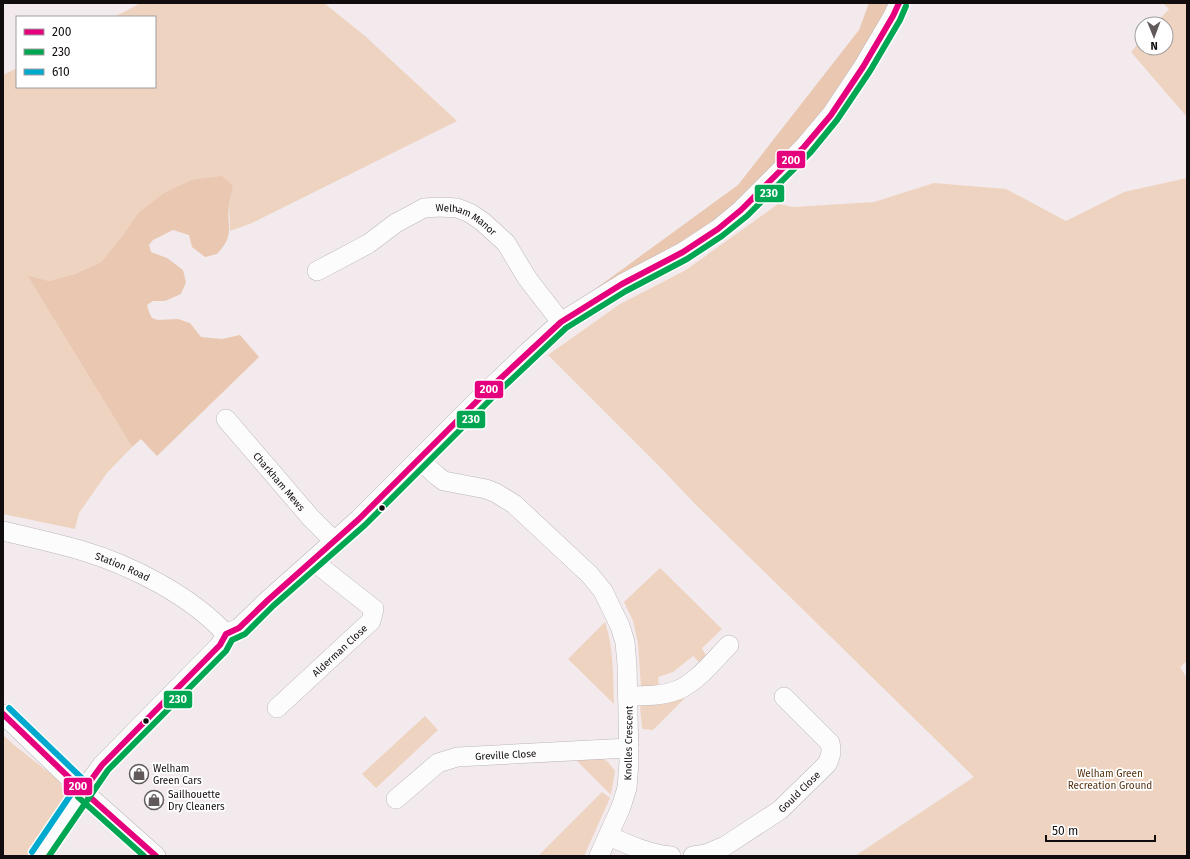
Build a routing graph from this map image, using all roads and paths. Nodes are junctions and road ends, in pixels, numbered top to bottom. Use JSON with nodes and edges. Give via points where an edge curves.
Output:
{"nodes":[{"id":1,"x":899,"y":3,"type":"edge"},
{"id":2,"x":317,"y":271,"type":"dead end"},
{"id":3,"x":561,"y":322,"type":"junction"},
{"id":4,"x":226,"y":420,"type":"dead end"},
{"id":5,"x":419,"y":459,"type":"junction"},
{"id":6,"x":3,"y":531,"type":"edge"},
{"id":7,"x":334,"y":541,"type":"junction"},
{"id":8,"x":313,"y":561,"type":"junction"},
{"id":9,"x":226,"y":634,"type":"junction"},
{"id":10,"x":729,"y":645,"type":"dead end"},
{"id":11,"x":628,"y":696,"type":"junction"},
{"id":12,"x":784,"y":697,"type":"dead end"},
{"id":13,"x":277,"y":708,"type":"dead end"},
{"id":14,"x":3,"y":714,"type":"edge"},
{"id":15,"x":629,"y":748,"type":"junction"},
{"id":16,"x":83,"y":791,"type":"junction"},
{"id":17,"x":396,"y":799,"type":"dead end"},
{"id":18,"x":609,"y":836,"type":"junction"},
{"id":19,"x":40,"y":856,"type":"edge"},
{"id":20,"x":156,"y":856,"type":"edge"},
{"id":21,"x":599,"y":856,"type":"edge"},
{"id":22,"x":671,"y":856,"type":"edge"},
{"id":23,"x":693,"y":856,"type":"edge"}],
"edges":[{"from":1,"to":3,"type":"street","via":[[863,67],[831,115],[799,152],[741,210],[683,252],[622,284]]},
{"from":2,"to":3,"type":"street","name":"Welham Manor","via":[[368,244],[396,223],[424,208],[457,208],[483,222],[506,243],[527,278]]},
{"from":3,"to":5,"type":"street"},
{"from":4,"to":7,"type":"street","name":"Charkham Mews"},
{"from":5,"to":7,"type":"street"},
{"from":5,"to":11,"type":"street","name":"Knolles Crescent","via":[[444,481],[486,489],[514,504],[590,575],[603,591],[620,626],[625,642]]},
{"from":6,"to":9,"type":"street","name":"Station Road","via":[[81,550],[119,564],[154,581],[193,605]]},
{"from":7,"to":8,"type":"street"},
{"from":8,"to":9,"type":"street","via":[[239,628]]},
{"from":8,"to":13,"type":"street","name":"Alderman Close","via":[[374,609],[371,622]]},
{"from":9,"to":16,"type":"street","via":[[220,645],[102,765]]},
{"from":10,"to":11,"type":"street","name":"Knolles Crescent","via":[[692,682],[677,690],[657,695]]},
{"from":11,"to":15,"type":"street","name":"Knolles Crescent"},
{"from":12,"to":23,"type":"street","name":"Gould Close","via":[[830,743],[832,750],[827,764],[780,810],[725,846]]},
{"from":14,"to":16,"type":"street"},
{"from":15,"to":17,"type":"street","name":"Greville Close","via":[[457,756],[438,763]]},
{"from":15,"to":18,"type":"street","name":"Knolles Crescent","via":[[627,788]]},
{"from":16,"to":19,"type":"street"},
{"from":16,"to":20,"type":"street"},
{"from":18,"to":21,"type":"street","name":"Knolles Crescent"},
{"from":18,"to":22,"type":"street","via":[[660,855]]}]}
